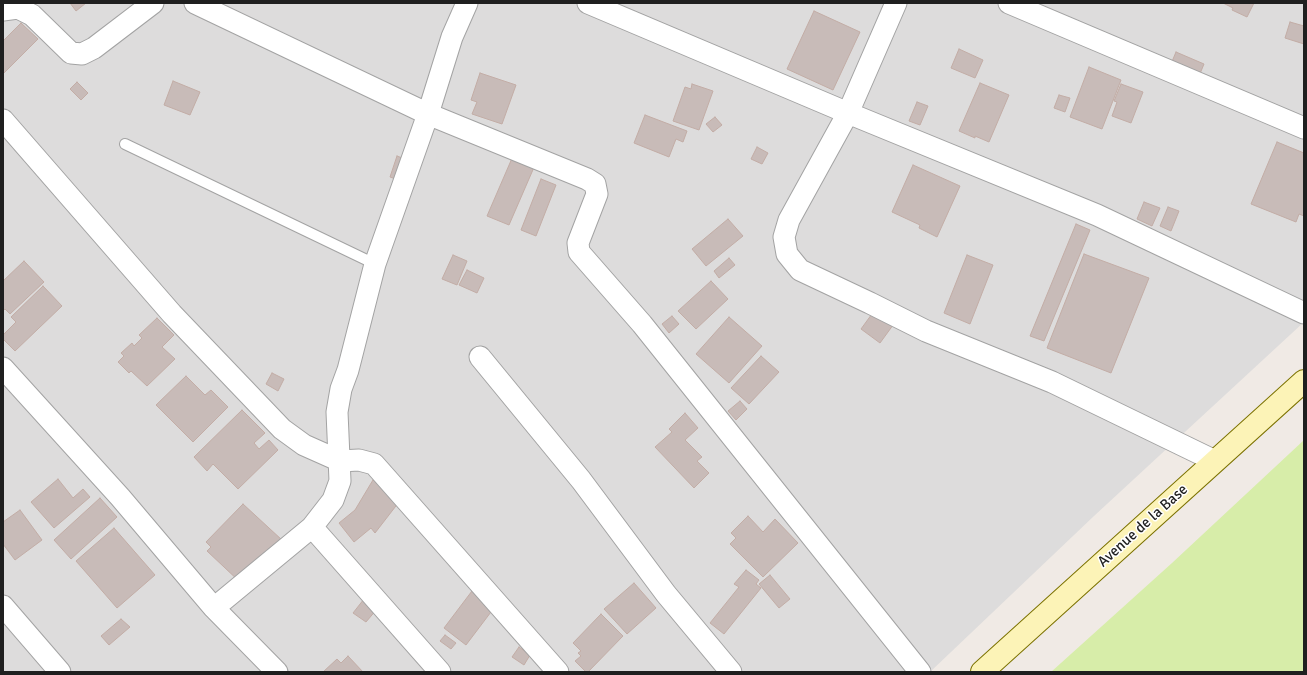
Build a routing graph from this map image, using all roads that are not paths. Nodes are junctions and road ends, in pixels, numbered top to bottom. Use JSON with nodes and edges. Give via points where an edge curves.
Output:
{"nodes":[{"id":1,"x":153,"y":3,"type":"edge"},
{"id":2,"x":195,"y":3,"type":"edge"},
{"id":3,"x":468,"y":3,"type":"edge"},
{"id":4,"x":588,"y":3,"type":"edge"},
{"id":5,"x":896,"y":3,"type":"edge"},
{"id":6,"x":1009,"y":3,"type":"edge"},
{"id":7,"x":3,"y":10,"type":"edge"},
{"id":8,"x":848,"y":113,"type":"junction"},
{"id":9,"x":428,"y":114,"type":"junction"},
{"id":10,"x":3,"y":120,"type":"edge"},
{"id":11,"x":1304,"y":128,"type":"edge"},
{"id":12,"x":125,"y":144,"type":"dead end"},
{"id":13,"x":375,"y":264,"type":"junction"},
{"id":14,"x":1304,"y":314,"type":"edge"},
{"id":15,"x":480,"y":357,"type":"dead end"},
{"id":16,"x":3,"y":368,"type":"edge"},
{"id":17,"x":1304,"y":381,"type":"edge"},
{"id":18,"x":340,"y":461,"type":"junction"},
{"id":19,"x":1215,"y":461,"type":"junction"},
{"id":20,"x":312,"y":526,"type":"junction"},
{"id":21,"x":3,"y":606,"type":"edge"},
{"id":22,"x":214,"y":608,"type":"junction"},
{"id":23,"x":60,"y":672,"type":"edge"},
{"id":24,"x":277,"y":672,"type":"edge"},
{"id":25,"x":440,"y":672,"type":"edge"},
{"id":26,"x":558,"y":672,"type":"edge"},
{"id":27,"x":732,"y":672,"type":"edge"},
{"id":28,"x":920,"y":672,"type":"edge"},
{"id":29,"x":982,"y":672,"type":"edge"}],
"edges":[{"from":1,"to":7,"type":"street","via":[[94,48],[82,54],[71,53],[32,15],[18,8]]},
{"from":2,"to":9,"type":"street"},
{"from":3,"to":9,"type":"street","via":[[452,37]]},
{"from":4,"to":8,"type":"street"},
{"from":5,"to":8,"type":"street"},
{"from":6,"to":11,"type":"street"},
{"from":8,"to":14,"type":"street","via":[[1097,215]]},
{"from":8,"to":19,"type":"street","via":[[789,220],[784,238],[787,254],[800,270],[926,331],[1052,382]]},
{"from":9,"to":13,"type":"street"},
{"from":9,"to":28,"type":"street","via":[[595,184],[597,194],[578,243],[579,252],[642,324]]},
{"from":10,"to":18,"type":"street","via":[[172,314],[282,430],[304,445]]},
{"from":12,"to":13,"type":"lane"},
{"from":13,"to":18,"type":"street","via":[[341,389],[337,412]]},
{"from":15,"to":27,"type":"street","via":[[580,480],[666,594]]},
{"from":16,"to":22,"type":"street","via":[[120,497]]},
{"from":17,"to":19,"type":"main road","name":"Avenue de la Base"},
{"from":18,"to":20,"type":"street","via":[[340,481],[333,500]]},
{"from":18,"to":26,"type":"street","via":[[359,460],[374,464]]},
{"from":19,"to":29,"type":"main road","name":"Avenue de la Base"},
{"from":20,"to":22,"type":"street"},
{"from":20,"to":25,"type":"street"},
{"from":21,"to":23,"type":"street"},
{"from":22,"to":24,"type":"street"}]}
